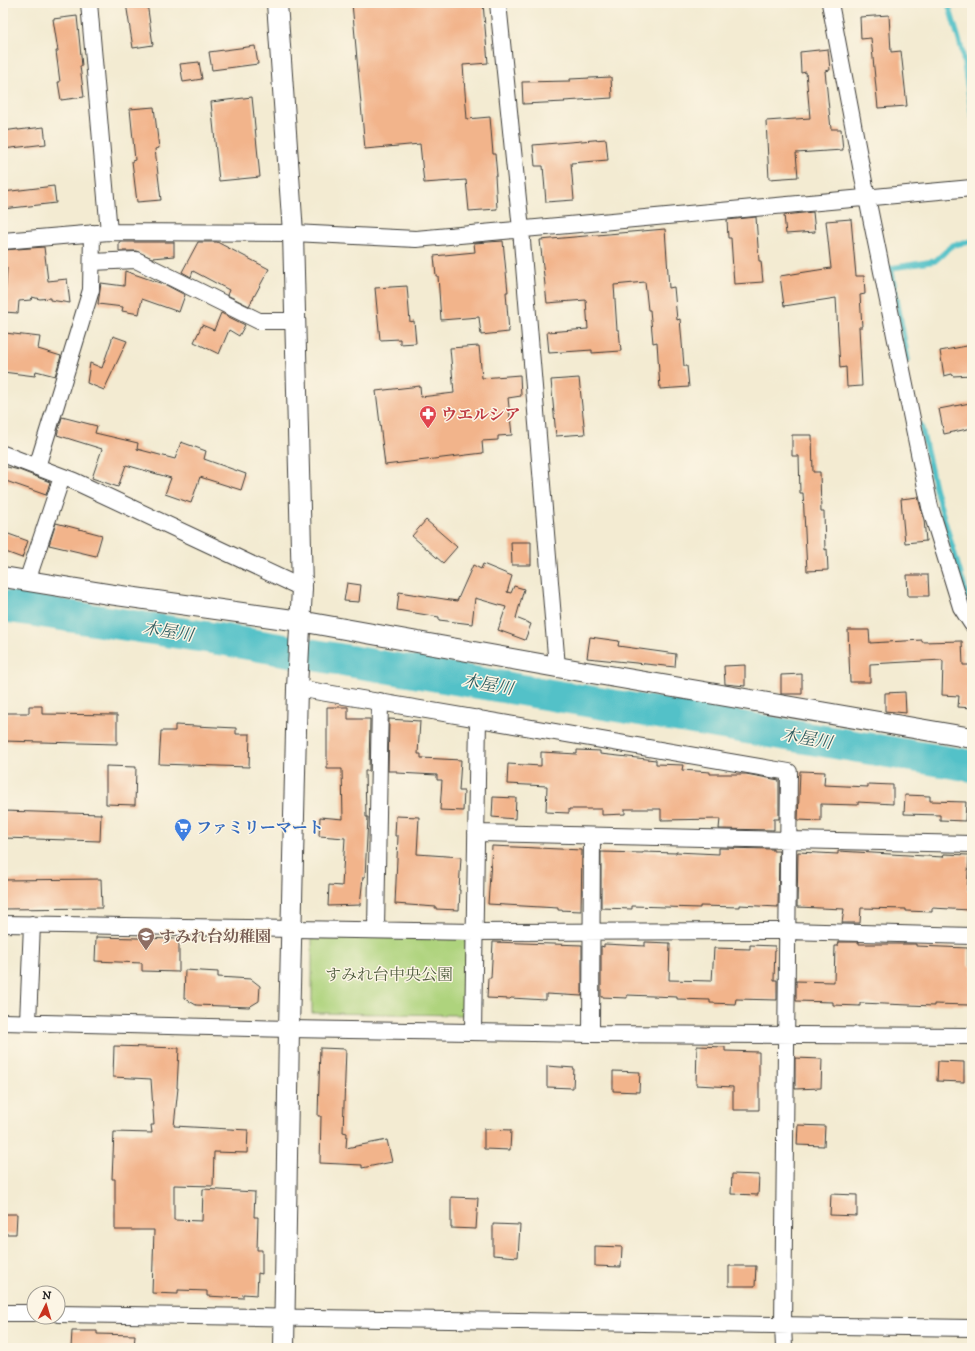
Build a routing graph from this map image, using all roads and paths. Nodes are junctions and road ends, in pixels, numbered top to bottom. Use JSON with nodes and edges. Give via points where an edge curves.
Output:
{"nodes":[{"id":1,"x":89,"y":3,"type":"edge"},
{"id":2,"x":277,"y":3,"type":"edge"},
{"id":3,"x":498,"y":3,"type":"edge"},
{"id":4,"x":830,"y":3,"type":"edge"},
{"id":5,"x":972,"y":188,"type":"edge"},
{"id":6,"x":867,"y":198,"type":"junction"},
{"id":7,"x":521,"y":229,"type":"junction"},
{"id":8,"x":109,"y":232,"type":"junction"},
{"id":9,"x":92,"y":233,"type":"junction"},
{"id":10,"x":293,"y":233,"type":"junction"},
{"id":11,"x":3,"y":241,"type":"edge"},
{"id":12,"x":92,"y":262,"type":"junction"},
{"id":13,"x":295,"y":321,"type":"junction"},
{"id":14,"x":3,"y":454,"type":"edge"},
{"id":15,"x":37,"y":467,"type":"junction"},
{"id":16,"x":62,"y":477,"type":"junction"},
{"id":17,"x":3,"y":577,"type":"edge"},
{"id":18,"x":27,"y":581,"type":"junction"},
{"id":19,"x":302,"y":588,"type":"junction"},
{"id":20,"x":972,"y":624,"type":"edge"},
{"id":21,"x":300,"y":628,"type":"junction"},
{"id":22,"x":558,"y":667,"type":"junction"},
{"id":23,"x":297,"y":684,"type":"junction"},
{"id":24,"x":380,"y":701,"type":"junction"},
{"id":25,"x":478,"y":718,"type":"junction"},
{"id":26,"x":972,"y":738,"type":"edge"},
{"id":27,"x":476,"y":833,"type":"junction"},
{"id":28,"x":592,"y":836,"type":"junction"},
{"id":29,"x":788,"y":840,"type":"junction"},
{"id":30,"x":972,"y":844,"type":"edge"},
{"id":31,"x":3,"y":924,"type":"edge"},
{"id":32,"x":32,"y":924,"type":"junction"},
{"id":33,"x":291,"y":929,"type":"junction"},
{"id":34,"x":376,"y":929,"type":"junction"},
{"id":35,"x":591,"y":931,"type":"junction"},
{"id":36,"x":787,"y":931,"type":"junction"},
{"id":37,"x":475,"y":932,"type":"junction"},
{"id":38,"x":972,"y":936,"type":"edge"},
{"id":39,"x":3,"y":1022,"type":"edge"},
{"id":40,"x":28,"y":1022,"type":"junction"},
{"id":41,"x":289,"y":1029,"type":"junction"},
{"id":42,"x":473,"y":1032,"type":"junction"},
{"id":43,"x":591,"y":1034,"type":"junction"},
{"id":44,"x":785,"y":1034,"type":"junction"},
{"id":45,"x":972,"y":1036,"type":"edge"},
{"id":46,"x":3,"y":1313,"type":"edge"},
{"id":47,"x":26,"y":1314,"type":"edge"},
{"id":48,"x":66,"y":1314,"type":"edge"},
{"id":49,"x":284,"y":1317,"type":"junction"},
{"id":50,"x":783,"y":1325,"type":"junction"},
{"id":51,"x":972,"y":1328,"type":"edge"},
{"id":52,"x":284,"y":1348,"type":"edge"},
{"id":53,"x":784,"y":1348,"type":"edge"}],
"edges":[{"from":1,"to":8,"type":"street"},
{"from":2,"to":10,"type":"street"},
{"from":3,"to":7,"type":"street"},
{"from":4,"to":6,"type":"street"},
{"from":5,"to":6,"type":"street"},
{"from":6,"to":7,"type":"street"},
{"from":6,"to":20,"type":"street","via":[[930,507],[961,607]]},
{"from":7,"to":10,"type":"street","via":[[416,239]]},
{"from":7,"to":22,"type":"street"},
{"from":8,"to":9,"type":"street"},
{"from":8,"to":10,"type":"street"},
{"from":9,"to":11,"type":"street"},
{"from":9,"to":12,"type":"street"},
{"from":10,"to":13,"type":"street"},
{"from":12,"to":13,"type":"street","via":[[136,260],[259,321]]},
{"from":12,"to":15,"type":"street","via":[[91,290]]},
{"from":13,"to":19,"type":"street"},
{"from":14,"to":15,"type":"street"},
{"from":15,"to":16,"type":"street"},
{"from":16,"to":18,"type":"street"},
{"from":16,"to":19,"type":"street"},
{"from":17,"to":18,"type":"street"},
{"from":18,"to":21,"type":"street"},
{"from":19,"to":21,"type":"street"},
{"from":21,"to":22,"type":"street"},
{"from":21,"to":23,"type":"street"},
{"from":22,"to":26,"type":"street"},
{"from":23,"to":24,"type":"street"},
{"from":23,"to":33,"type":"street"},
{"from":24,"to":25,"type":"street"},
{"from":24,"to":34,"type":"street"},
{"from":25,"to":27,"type":"street"},
{"from":25,"to":29,"type":"street","via":[[789,772]]},
{"from":27,"to":28,"type":"street"},
{"from":27,"to":37,"type":"street"},
{"from":28,"to":29,"type":"street"},
{"from":28,"to":35,"type":"street"},
{"from":29,"to":30,"type":"street"},
{"from":29,"to":36,"type":"street"},
{"from":31,"to":32,"type":"street"},
{"from":32,"to":33,"type":"street"},
{"from":32,"to":40,"type":"street"},
{"from":33,"to":34,"type":"street"},
{"from":33,"to":41,"type":"street"},
{"from":34,"to":37,"type":"street"},
{"from":35,"to":36,"type":"street"},
{"from":35,"to":37,"type":"street"},
{"from":35,"to":43,"type":"street"},
{"from":36,"to":38,"type":"street"},
{"from":36,"to":44,"type":"street"},
{"from":37,"to":42,"type":"street"},
{"from":39,"to":40,"type":"street"},
{"from":40,"to":41,"type":"street"},
{"from":41,"to":42,"type":"street"},
{"from":41,"to":49,"type":"street"},
{"from":42,"to":43,"type":"street"},
{"from":43,"to":44,"type":"street"},
{"from":44,"to":45,"type":"street"},
{"from":44,"to":50,"type":"street"},
{"from":46,"to":47,"type":"street"},
{"from":48,"to":49,"type":"street"},
{"from":49,"to":50,"type":"street"},
{"from":49,"to":52,"type":"street"},
{"from":50,"to":51,"type":"street"},
{"from":50,"to":53,"type":"street"}]}
